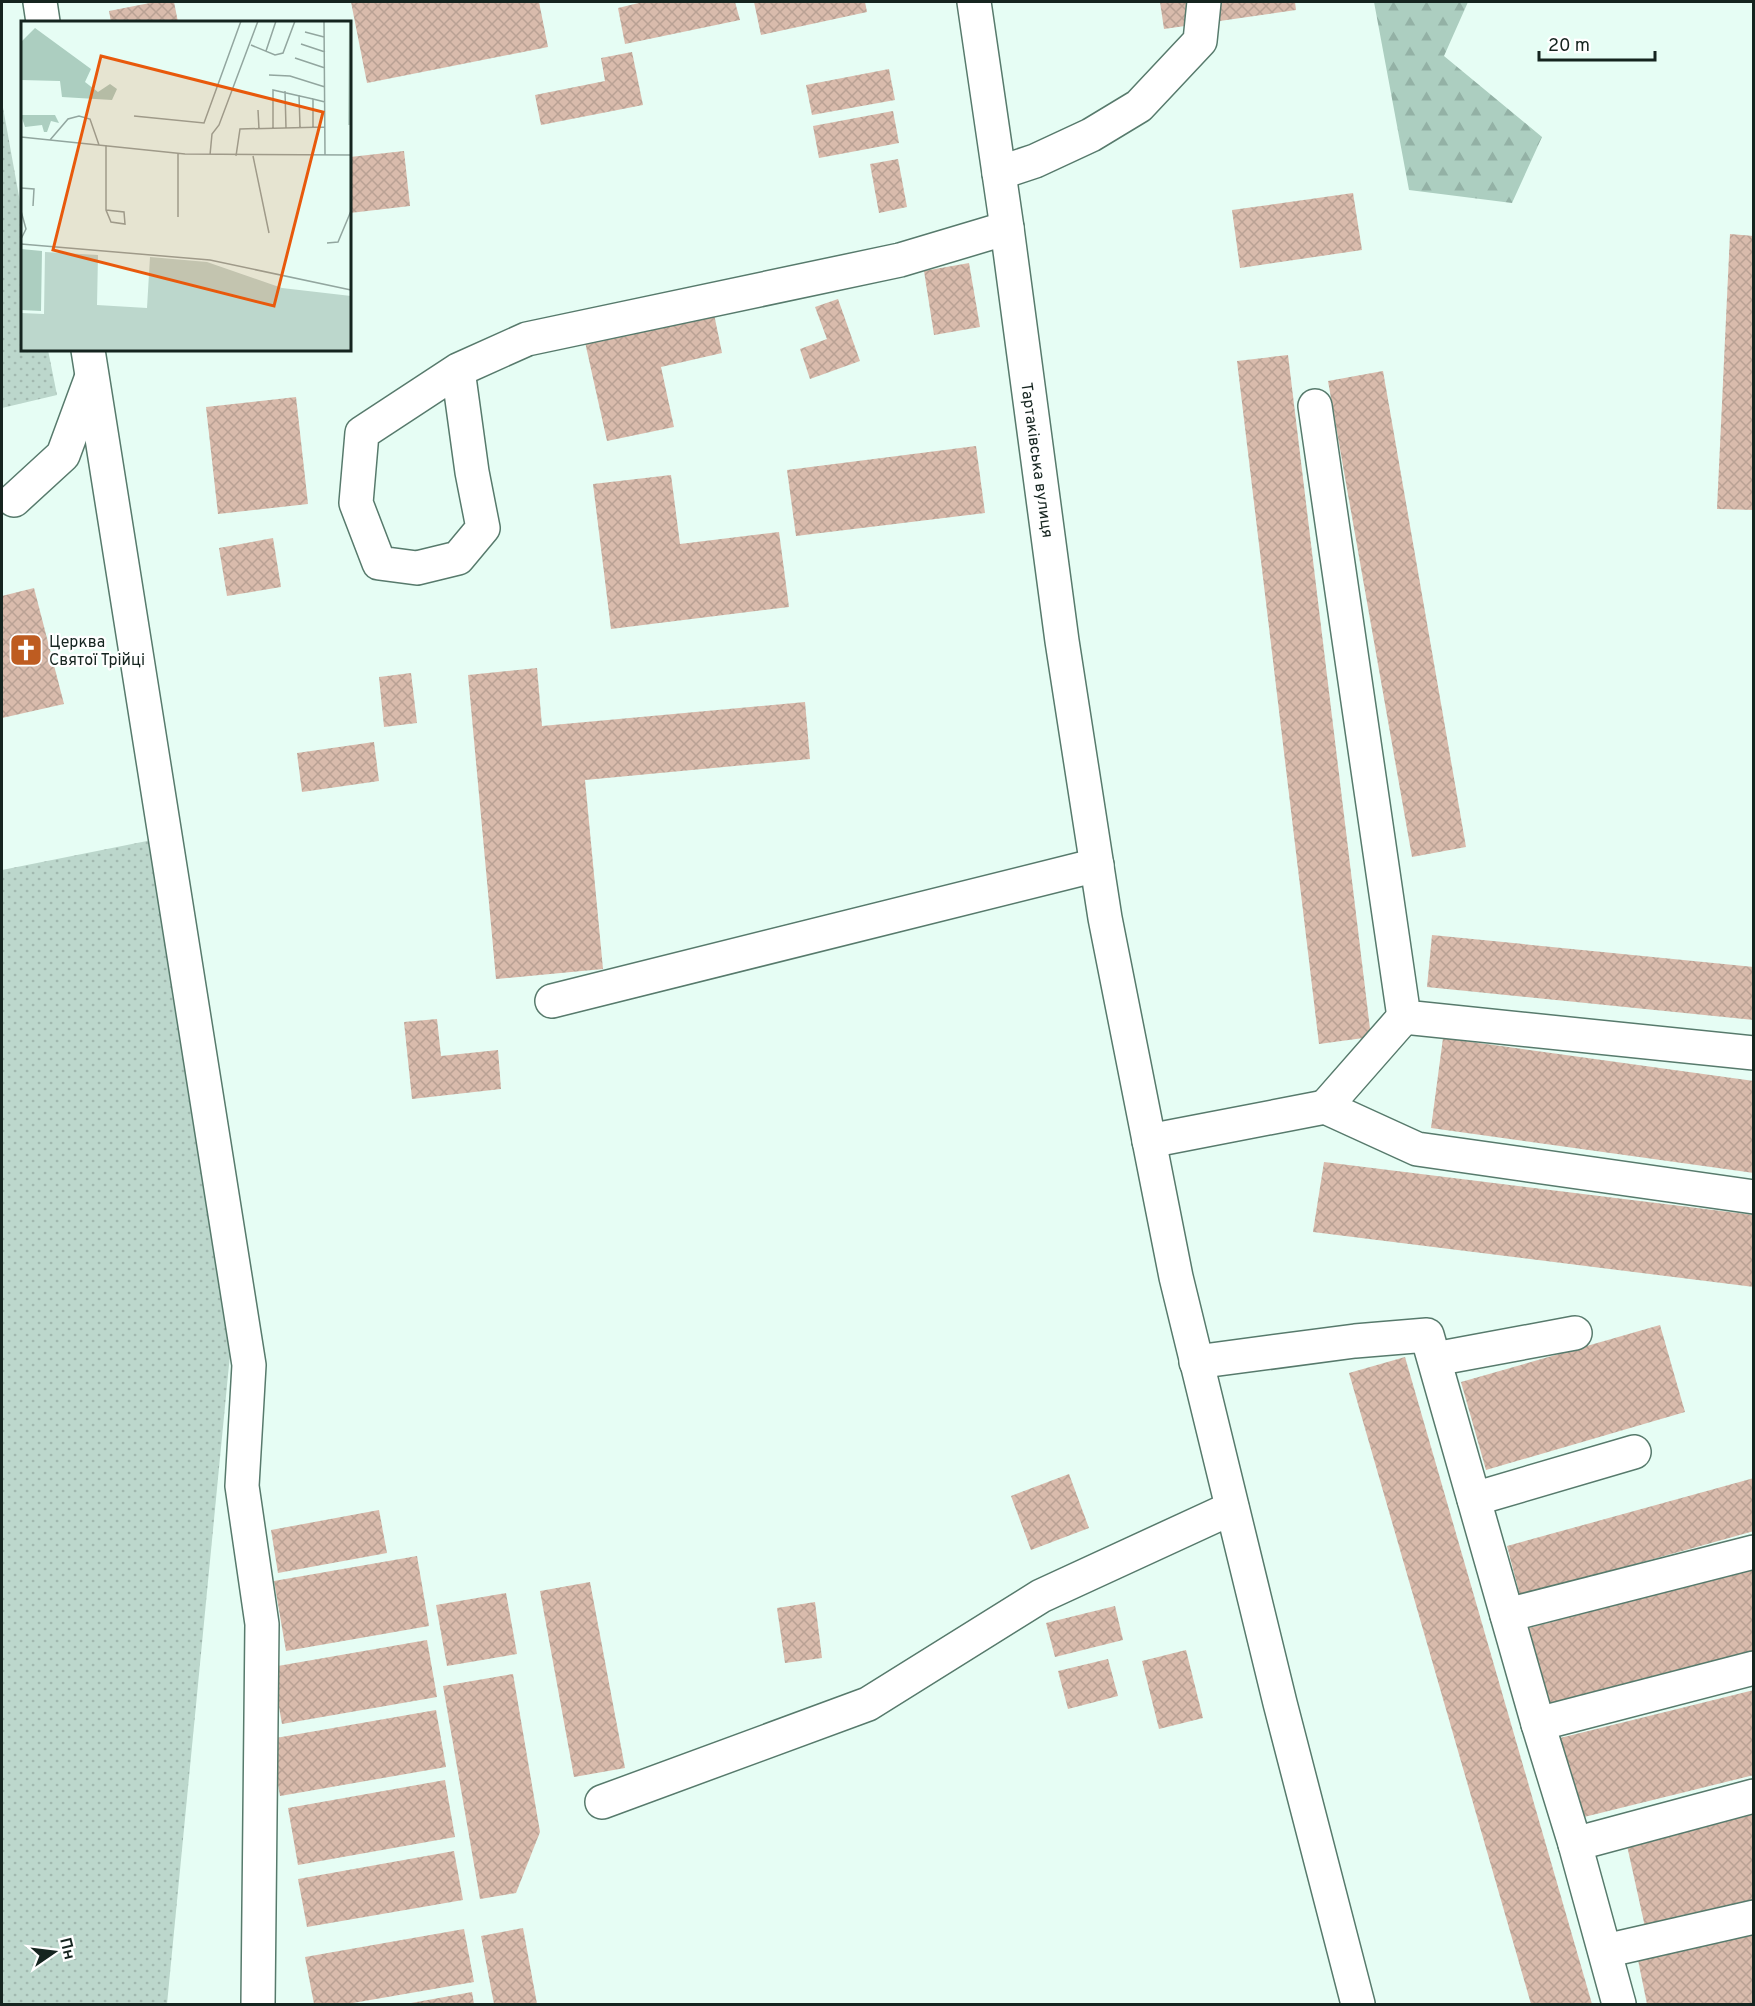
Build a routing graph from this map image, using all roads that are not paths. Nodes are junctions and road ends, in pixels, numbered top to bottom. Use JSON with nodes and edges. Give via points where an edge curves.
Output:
{"nodes":[{"id":1,"x":40,"y":2,"type":"edge"},
{"id":2,"x":974,"y":2,"type":"edge"},
{"id":3,"x":1204,"y":2,"type":"edge"},
{"id":4,"x":43,"y":21,"type":"edge"},
{"id":5,"x":999,"y":172,"type":"junction"},
{"id":6,"x":1007,"y":228,"type":"junction"},
{"id":7,"x":90,"y":363,"type":"edge"},
{"id":8,"x":458,"y":370,"type":"junction"},
{"id":9,"x":1315,"y":406,"type":"dead end"},
{"id":10,"x":14,"y":500,"type":"dead end"},
{"id":11,"x":1097,"y":865,"type":"junction"},
{"id":12,"x":552,"y":1000,"type":"dead end"},
{"id":13,"x":1404,"y":1017,"type":"junction"},
{"id":14,"x":1754,"y":1053,"type":"edge"},
{"id":15,"x":1325,"y":1107,"type":"junction"},
{"id":16,"x":1149,"y":1141,"type":"junction"},
{"id":17,"x":1754,"y":1197,"type":"edge"},
{"id":18,"x":1575,"y":1333,"type":"dead end"},
{"id":19,"x":1435,"y":1359,"type":"junction"},
{"id":20,"x":1196,"y":1362,"type":"junction"},
{"id":21,"x":1634,"y":1452,"type":"dead end"},
{"id":22,"x":1474,"y":1499,"type":"junction"},
{"id":23,"x":1232,"y":1508,"type":"junction"},
{"id":24,"x":1754,"y":1552,"type":"edge"},
{"id":25,"x":1507,"y":1615,"type":"junction"},
{"id":26,"x":1754,"y":1668,"type":"edge"},
{"id":27,"x":1538,"y":1724,"type":"junction"},
{"id":28,"x":1754,"y":1796,"type":"edge"},
{"id":29,"x":602,"y":1802,"type":"dead end"},
{"id":30,"x":1575,"y":1844,"type":"junction"},
{"id":31,"x":1754,"y":1917,"type":"edge"},
{"id":32,"x":1605,"y":1951,"type":"junction"},
{"id":33,"x":258,"y":2004,"type":"edge"},
{"id":34,"x":1358,"y":2004,"type":"edge"},
{"id":35,"x":1619,"y":2004,"type":"edge"}],
"edges":[{"from":1,"to":4,"type":"street"},
{"from":2,"to":5,"type":"street","name":"Тартаківська вулиця"},
{"from":3,"to":5,"type":"street","via":[[1200,41],[1140,106],[1091,135],[1035,161]]},
{"from":5,"to":6,"type":"street","name":"Тартаківська вулиця"},
{"from":6,"to":8,"type":"street","via":[[900,260],[527,339]]},
{"from":6,"to":11,"type":"street","name":"Тартаківська вулиця","via":[[1062,641]]},
{"from":7,"to":10,"type":"street","via":[[63,455]]},
{"from":7,"to":33,"type":"street","via":[[249,1365],[242,1486],[262,1624]]},
{"from":8,"to":8,"type":"street","via":[[362,433],[356,503],[379,563],[417,568],[458,558],[483,528]]},
{"from":9,"to":13,"type":"street"},
{"from":11,"to":12,"type":"street"},
{"from":11,"to":16,"type":"street","name":"Тартаківська вулиця"},
{"from":13,"to":14,"type":"street"},
{"from":13,"to":15,"type":"street"},
{"from":15,"to":16,"type":"street"},
{"from":15,"to":17,"type":"street","via":[[1417,1149]]},
{"from":16,"to":20,"type":"street","name":"Тартаківська вулиця"},
{"from":18,"to":19,"type":"street"},
{"from":19,"to":20,"type":"street","via":[[1427,1335]]},
{"from":19,"to":22,"type":"street"},
{"from":20,"to":23,"type":"street","name":"Тартаківська вулиця"},
{"from":21,"to":22,"type":"street"},
{"from":22,"to":25,"type":"street"},
{"from":23,"to":29,"type":"street","via":[[1041,1596],[868,1704]]},
{"from":23,"to":34,"type":"street","name":"Тартаківська вулиця"},
{"from":24,"to":25,"type":"street"},
{"from":25,"to":27,"type":"street"},
{"from":26,"to":27,"type":"street"},
{"from":27,"to":30,"type":"street"},
{"from":28,"to":30,"type":"street"},
{"from":30,"to":32,"type":"street"},
{"from":31,"to":32,"type":"street"},
{"from":32,"to":35,"type":"street"}]}
